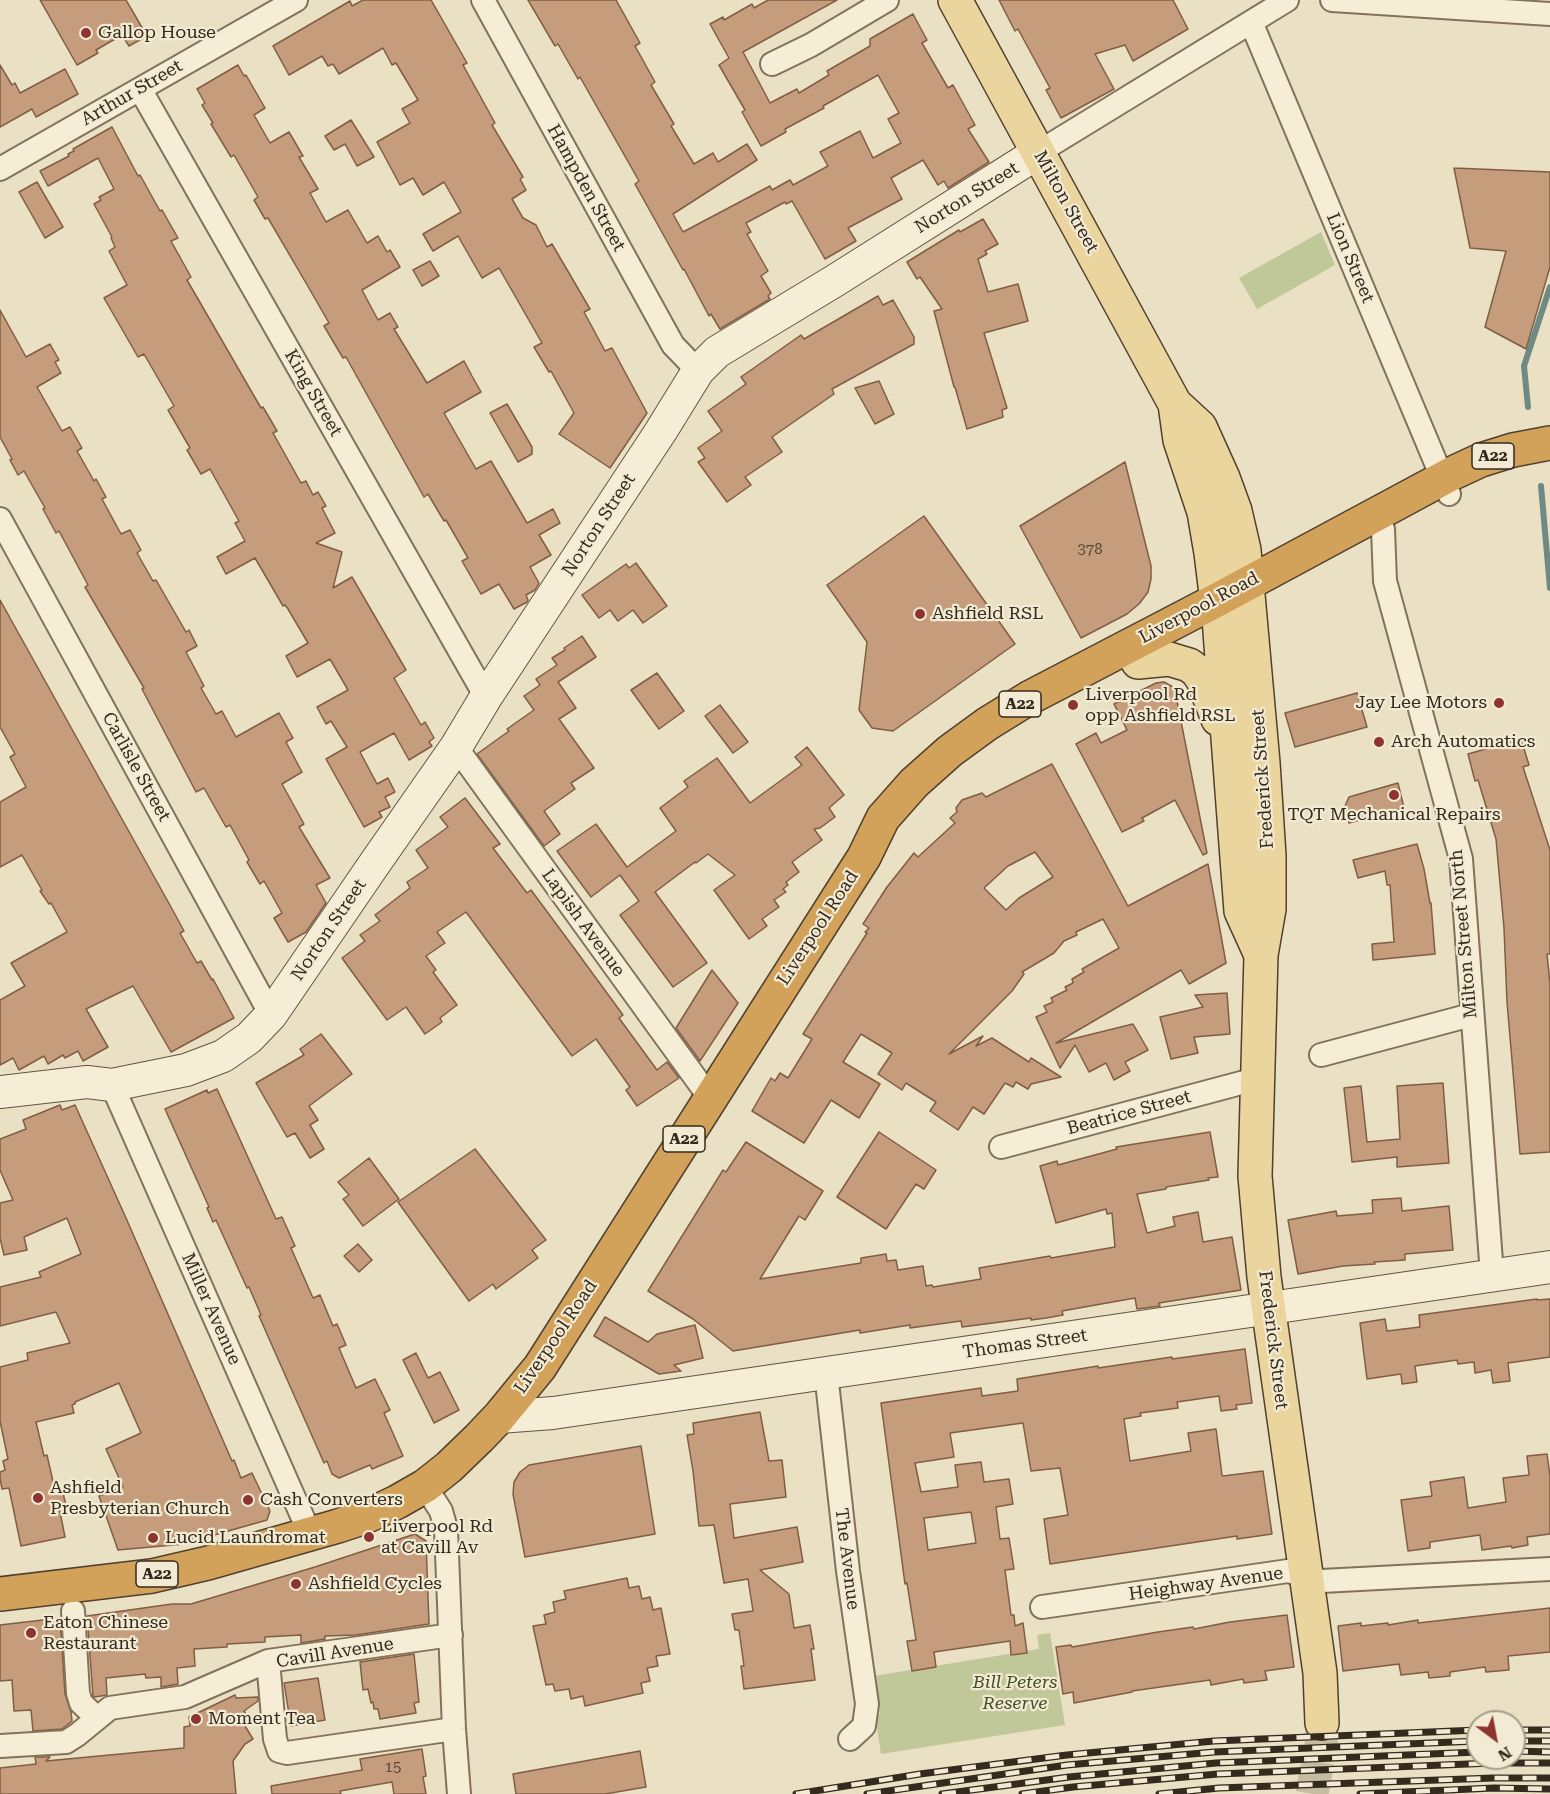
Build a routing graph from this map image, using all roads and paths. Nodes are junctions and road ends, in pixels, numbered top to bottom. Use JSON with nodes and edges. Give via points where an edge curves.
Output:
{"nodes":[{"id":1,"x":296,"y":0,"type":"edge"},
{"id":2,"x":483,"y":0,"type":"edge"},
{"id":3,"x":887,"y":0,"type":"edge"},
{"id":4,"x":955,"y":0,"type":"edge"},
{"id":5,"x":1287,"y":0,"type":"edge"},
{"id":6,"x":1332,"y":0,"type":"edge"},
{"id":7,"x":1402,"y":3,"type":"edge"},
{"id":8,"x":1550,"y":14,"type":"edge"},
{"id":9,"x":1251,"y":22,"type":"junction"},
{"id":10,"x":772,"y":64,"type":"dead end"},
{"id":11,"x":140,"y":89,"type":"junction"},
{"id":12,"x":1039,"y":152,"type":"junction"},
{"id":13,"x":0,"y":169,"type":"edge"},
{"id":14,"x":698,"y":370,"type":"junction"},
{"id":15,"x":1550,"y":443,"type":"edge"},
{"id":16,"x":1550,"y":466,"type":"edge"},
{"id":17,"x":1445,"y":486,"type":"junction"},
{"id":18,"x":0,"y":519,"type":"edge"},
{"id":19,"x":1383,"y":529,"type":"junction"},
{"id":20,"x":1233,"y":601,"type":"junction"},
{"id":21,"x":1138,"y":662,"type":"junction"},
{"id":22,"x":486,"y":697,"type":"junction"},
{"id":23,"x":1228,"y":746,"type":"junction"},
{"id":24,"x":456,"y":747,"type":"junction"},
{"id":25,"x":864,"y":857,"type":"junction"},
{"id":26,"x":1261,"y":955,"type":"junction"},
{"id":27,"x":271,"y":1015,"type":"junction"},
{"id":28,"x":1472,"y":1015,"type":"junction"},
{"id":29,"x":1321,"y":1055,"type":"dead end"},
{"id":30,"x":1256,"y":1079,"type":"junction"},
{"id":31,"x":112,"y":1085,"type":"junction"},
{"id":32,"x":0,"y":1092,"type":"edge"},
{"id":33,"x":710,"y":1098,"type":"junction"},
{"id":34,"x":1001,"y":1147,"type":"dead end"},
{"id":35,"x":1550,"y":1268,"type":"edge"},
{"id":36,"x":1492,"y":1275,"type":"junction"},
{"id":37,"x":1269,"y":1309,"type":"junction"},
{"id":38,"x":826,"y":1372,"type":"junction"},
{"id":39,"x":499,"y":1417,"type":"junction"},
{"id":40,"x":425,"y":1486,"type":"junction"},
{"id":41,"x":310,"y":1534,"type":"junction"},
{"id":42,"x":1550,"y":1569,"type":"edge"},
{"id":43,"x":1307,"y":1575,"type":"junction"},
{"id":44,"x":0,"y":1594,"type":"edge"},
{"id":45,"x":1042,"y":1607,"type":"dead end"},
{"id":46,"x":73,"y":1611,"type":"dead end"},
{"id":47,"x":451,"y":1635,"type":"junction"},
{"id":48,"x":268,"y":1661,"type":"junction"},
{"id":49,"x":97,"y":1718,"type":"junction"},
{"id":50,"x":1322,"y":1723,"type":"tunnel mouth"},
{"id":51,"x":454,"y":1729,"type":"junction"},
{"id":52,"x":850,"y":1738,"type":"dead end"},
{"id":53,"x":0,"y":1746,"type":"edge"},
{"id":54,"x":459,"y":1794,"type":"edge"}],
"edges":[{"from":1,"to":11,"type":"street","name":"Arthur Street"},
{"from":2,"to":14,"type":"street","name":"Hampden Street","via":[[673,345]]},
{"from":3,"to":10,"type":"street"},
{"from":4,"to":12,"type":"main road","name":"Milton Street"},
{"from":5,"to":9,"type":"street","name":"Norton Street"},
{"from":6,"to":7,"type":"street"},
{"from":7,"to":8,"type":"street"},
{"from":9,"to":12,"type":"street","name":"Norton Street"},
{"from":9,"to":17,"type":"street","name":"Lion Street"},
{"from":11,"to":13,"type":"street","name":"Arthur Street"},
{"from":11,"to":22,"type":"street","name":"King Street"},
{"from":12,"to":14,"type":"main road","name":"Norton Street","via":[[717,352]]},
{"from":12,"to":20,"type":"main road","name":"Milton Street","via":[[1175,404],[1180,440],[1204,512],[1211,553]]},
{"from":14,"to":22,"type":"main road","name":"Norton Street"},
{"from":15,"to":17,"type":"highway","name":"Liverpool Road","number":"A22","via":[[1481,460]]},
{"from":16,"to":17,"type":"highway","name":"Liverpool Road","number":"A22"},
{"from":17,"to":19,"type":"highway","name":"Liverpool Road","number":"A22"},
{"from":17,"to":20,"type":"highway","name":"Liverpool Road","number":"A22"},
{"from":18,"to":27,"type":"street","name":"Carlisle Street"},
{"from":19,"to":20,"type":"highway","name":"Liverpool Road","number":"A22"},
{"from":19,"to":28,"type":"street","name":"Milton Street North","via":[[1385,581],[1461,859]]},
{"from":20,"to":21,"type":"highway","name":"Liverpool Road","number":"A22"},
{"from":20,"to":23,"type":"main road","name":"Frederick Street"},
{"from":20,"to":25,"type":"highway","name":"Liverpool Road","number":"A22","via":[[1029,698],[987,724],[914,783],[884,818]]},
{"from":20,"to":26,"type":"main road","name":"Frederick Street","via":[[1263,763],[1269,909]]},
{"from":21,"to":23,"type":"main road","via":[[1168,659],[1197,671]]},
{"from":21,"to":25,"type":"highway","name":"Liverpool Road","number":"A22","via":[[1058,703],[965,759]]},
{"from":22,"to":24,"type":"main road","name":"Norton Street"},
{"from":23,"to":26,"type":"main road","name":"Frederick Street","via":[[1241,911]]},
{"from":24,"to":27,"type":"main road","name":"Norton Street"},
{"from":24,"to":33,"type":"street","name":"Lapish Avenue"},
{"from":25,"to":33,"type":"highway","name":"Liverpool Road","number":"A22"},
{"from":26,"to":30,"type":"main road","name":"Frederick Street"},
{"from":27,"to":31,"type":"main road","name":"Norton Street","via":[[224,1056],[186,1070]]},
{"from":28,"to":29,"type":"street"},
{"from":28,"to":36,"type":"street","name":"Milton Street North"},
{"from":30,"to":34,"type":"street","name":"Beatrice Street"},
{"from":30,"to":37,"type":"main road","name":"Frederick Street","via":[[1255,1176]]},
{"from":31,"to":32,"type":"main road","name":"Norton Street","via":[[87,1082]]},
{"from":31,"to":41,"type":"street","name":"Miller Avenue"},
{"from":33,"to":39,"type":"highway","name":"Liverpool Road","number":"A22","via":[[540,1367]]},
{"from":35,"to":36,"type":"main road","name":"Thomas Street"},
{"from":36,"to":37,"type":"main road","name":"Thomas Street"},
{"from":37,"to":38,"type":"main road","name":"Thomas Street"},
{"from":37,"to":43,"type":"main road","name":"Frederick Street"},
{"from":38,"to":39,"type":"main road","name":"Thomas Street","via":[[554,1413]]},
{"from":38,"to":52,"type":"street","name":"The Avenue","via":[[867,1704],[864,1726]]},
{"from":39,"to":40,"type":"highway","name":"Liverpool Road","number":"A22"},
{"from":40,"to":41,"type":"highway","name":"Liverpool Road","number":"A22","via":[[365,1517]]},
{"from":40,"to":47,"type":"street","via":[[441,1511],[446,1529]]},
{"from":41,"to":44,"type":"highway","name":"Liverpool Road","number":"A22","via":[[152,1575]]},
{"from":42,"to":43,"type":"street","name":"Heighway Avenue","via":[[1326,1581]]},
{"from":43,"to":45,"type":"street","name":"Heighway Avenue","via":[[1288,1571]]},
{"from":43,"to":50,"type":"main road","name":"Frederick Street","via":[[1320,1673]]},
{"from":46,"to":49,"type":"street","via":[[78,1693],[81,1703]]},
{"from":47,"to":48,"type":"street","name":"Cavill Avenue"},
{"from":47,"to":51,"type":"street"},
{"from":48,"to":49,"type":"street","via":[[184,1697],[110,1708]]},
{"from":48,"to":51,"type":"street","name":"Cavill Avenue","via":[[279,1751]]},
{"from":49,"to":53,"type":"street","via":[[66,1742]]},
{"from":51,"to":54,"type":"street"}]}
